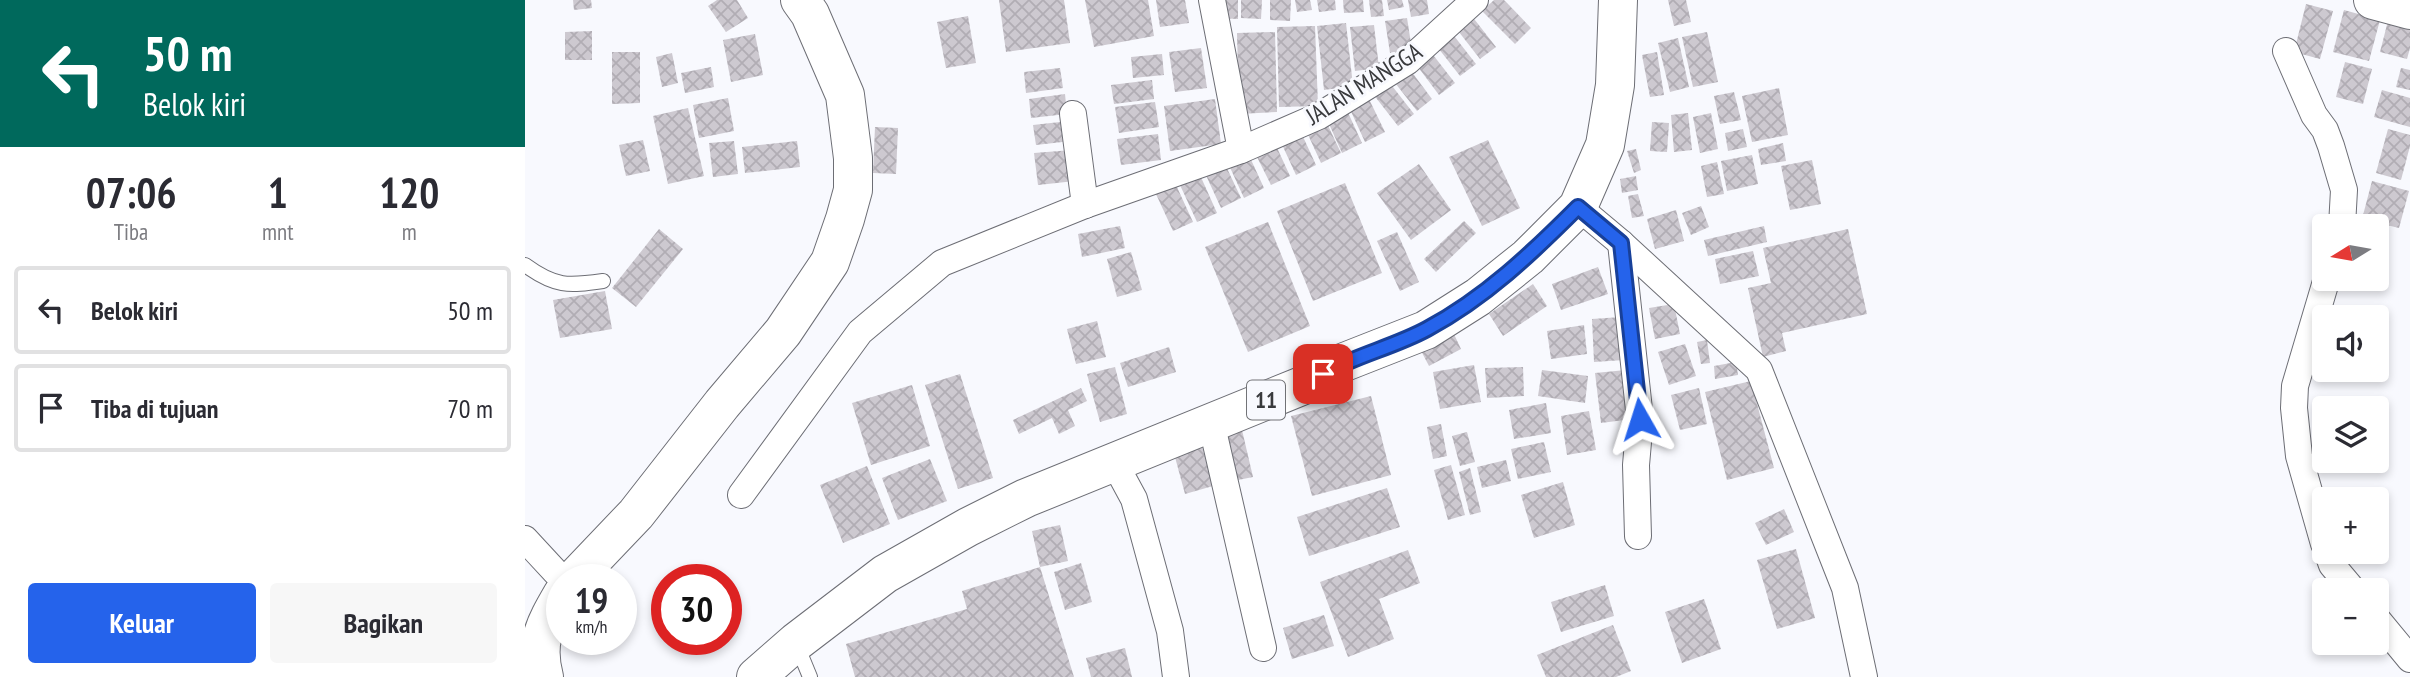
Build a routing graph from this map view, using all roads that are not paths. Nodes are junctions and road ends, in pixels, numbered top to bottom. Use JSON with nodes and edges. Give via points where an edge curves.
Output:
{"nodes":[{"id":1,"x":800,"y":0,"type":"edge"},
{"id":2,"x":1212,"y":0,"type":"edge"},
{"id":3,"x":1475,"y":0,"type":"edge"},
{"id":4,"x":1618,"y":0,"type":"edge"},
{"id":5,"x":2373,"y":0,"type":"edge"},
{"id":6,"x":2410,"y":10,"type":"edge"},
{"id":7,"x":2286,"y":51,"type":"dead end"},
{"id":8,"x":1073,"y":114,"type":"dead end"},
{"id":9,"x":1241,"y":150,"type":"junction"},
{"id":10,"x":1085,"y":205,"type":"junction"},
{"id":11,"x":1578,"y":207,"type":"junction"},
{"id":12,"x":2343,"y":214,"type":"edge"},
{"id":13,"x":1621,"y":243,"type":"junction"},
{"id":14,"x":525,"y":265,"type":"edge"},
{"id":15,"x":603,"y":281,"type":"dead end"},
{"id":16,"x":2323,"y":291,"type":"edge"},
{"id":17,"x":1211,"y":422,"type":"junction"},
{"id":18,"x":1114,"y":462,"type":"junction"},
{"id":19,"x":741,"y":495,"type":"dead end"},
{"id":20,"x":2312,"y":502,"type":"edge"},
{"id":21,"x":1638,"y":536,"type":"dead end"},
{"id":22,"x":525,"y":539,"type":"edge"},
{"id":23,"x":548,"y":564,"type":"edge"},
{"id":24,"x":588,"y":564,"type":"edge"},
{"id":25,"x":2332,"y":564,"type":"edge"},
{"id":26,"x":2343,"y":578,"type":"edge"},
{"id":27,"x":546,"y":623,"type":"edge"},
{"id":28,"x":2389,"y":634,"type":"edge"},
{"id":29,"x":796,"y":642,"type":"junction"},
{"id":30,"x":1263,"y":648,"type":"dead end"},
{"id":31,"x":2410,"y":659,"type":"edge"},
{"id":32,"x":544,"y":677,"type":"edge"},
{"id":33,"x":756,"y":677,"type":"edge"},
{"id":34,"x":810,"y":677,"type":"edge"},
{"id":35,"x":1176,"y":677,"type":"edge"},
{"id":36,"x":1864,"y":677,"type":"edge"}],
"edges":[{"from":1,"to":24,"type":"highway","via":[[845,95],[853,158],[853,190],[830,262],[782,332],[636,514]]},
{"from":2,"to":9,"type":"street"},
{"from":3,"to":9,"type":"street","name":"JALAN MANGGA","via":[[1408,61],[1319,116]]},
{"from":4,"to":11,"type":"highway","number":"11","via":[[1615,85],[1605,145]]},
{"from":5,"to":6,"type":"highway"},
{"from":7,"to":12,"type":"street","via":[[2331,146],[2344,190]]},
{"from":8,"to":10,"type":"street"},
{"from":9,"to":10,"type":"street","name":"JALAN MANGGA"},
{"from":10,"to":19,"type":"street","name":"JALAN MANGGA","via":[[942,264],[870,323]]},
{"from":11,"to":13,"type":"street"},
{"from":11,"to":17,"type":"highway","number":"11","via":[[1478,298],[1426,330]]},
{"from":13,"to":21,"type":"street","via":[[1640,419]]},
{"from":13,"to":36,"type":"street","via":[[1759,370],[1845,588]]},
{"from":14,"to":15,"type":"lane","via":[[544,279],[572,286]]},
{"from":16,"to":20,"type":"street","via":[[2295,386],[2299,456]]},
{"from":17,"to":18,"type":"highway","number":"11"},
{"from":17,"to":30,"type":"street"},
{"from":18,"to":29,"type":"highway","number":"11","via":[[968,527],[885,574]]},
{"from":18,"to":35,"type":"street","via":[[1134,499],[1170,631]]},
{"from":22,"to":23,"type":"street"},
{"from":25,"to":26,"type":"street"},
{"from":27,"to":32,"type":"highway","via":[[539,656]]},
{"from":28,"to":31,"type":"street"},
{"from":29,"to":33,"type":"highway","number":"11"},
{"from":29,"to":34,"type":"lane"}]}
